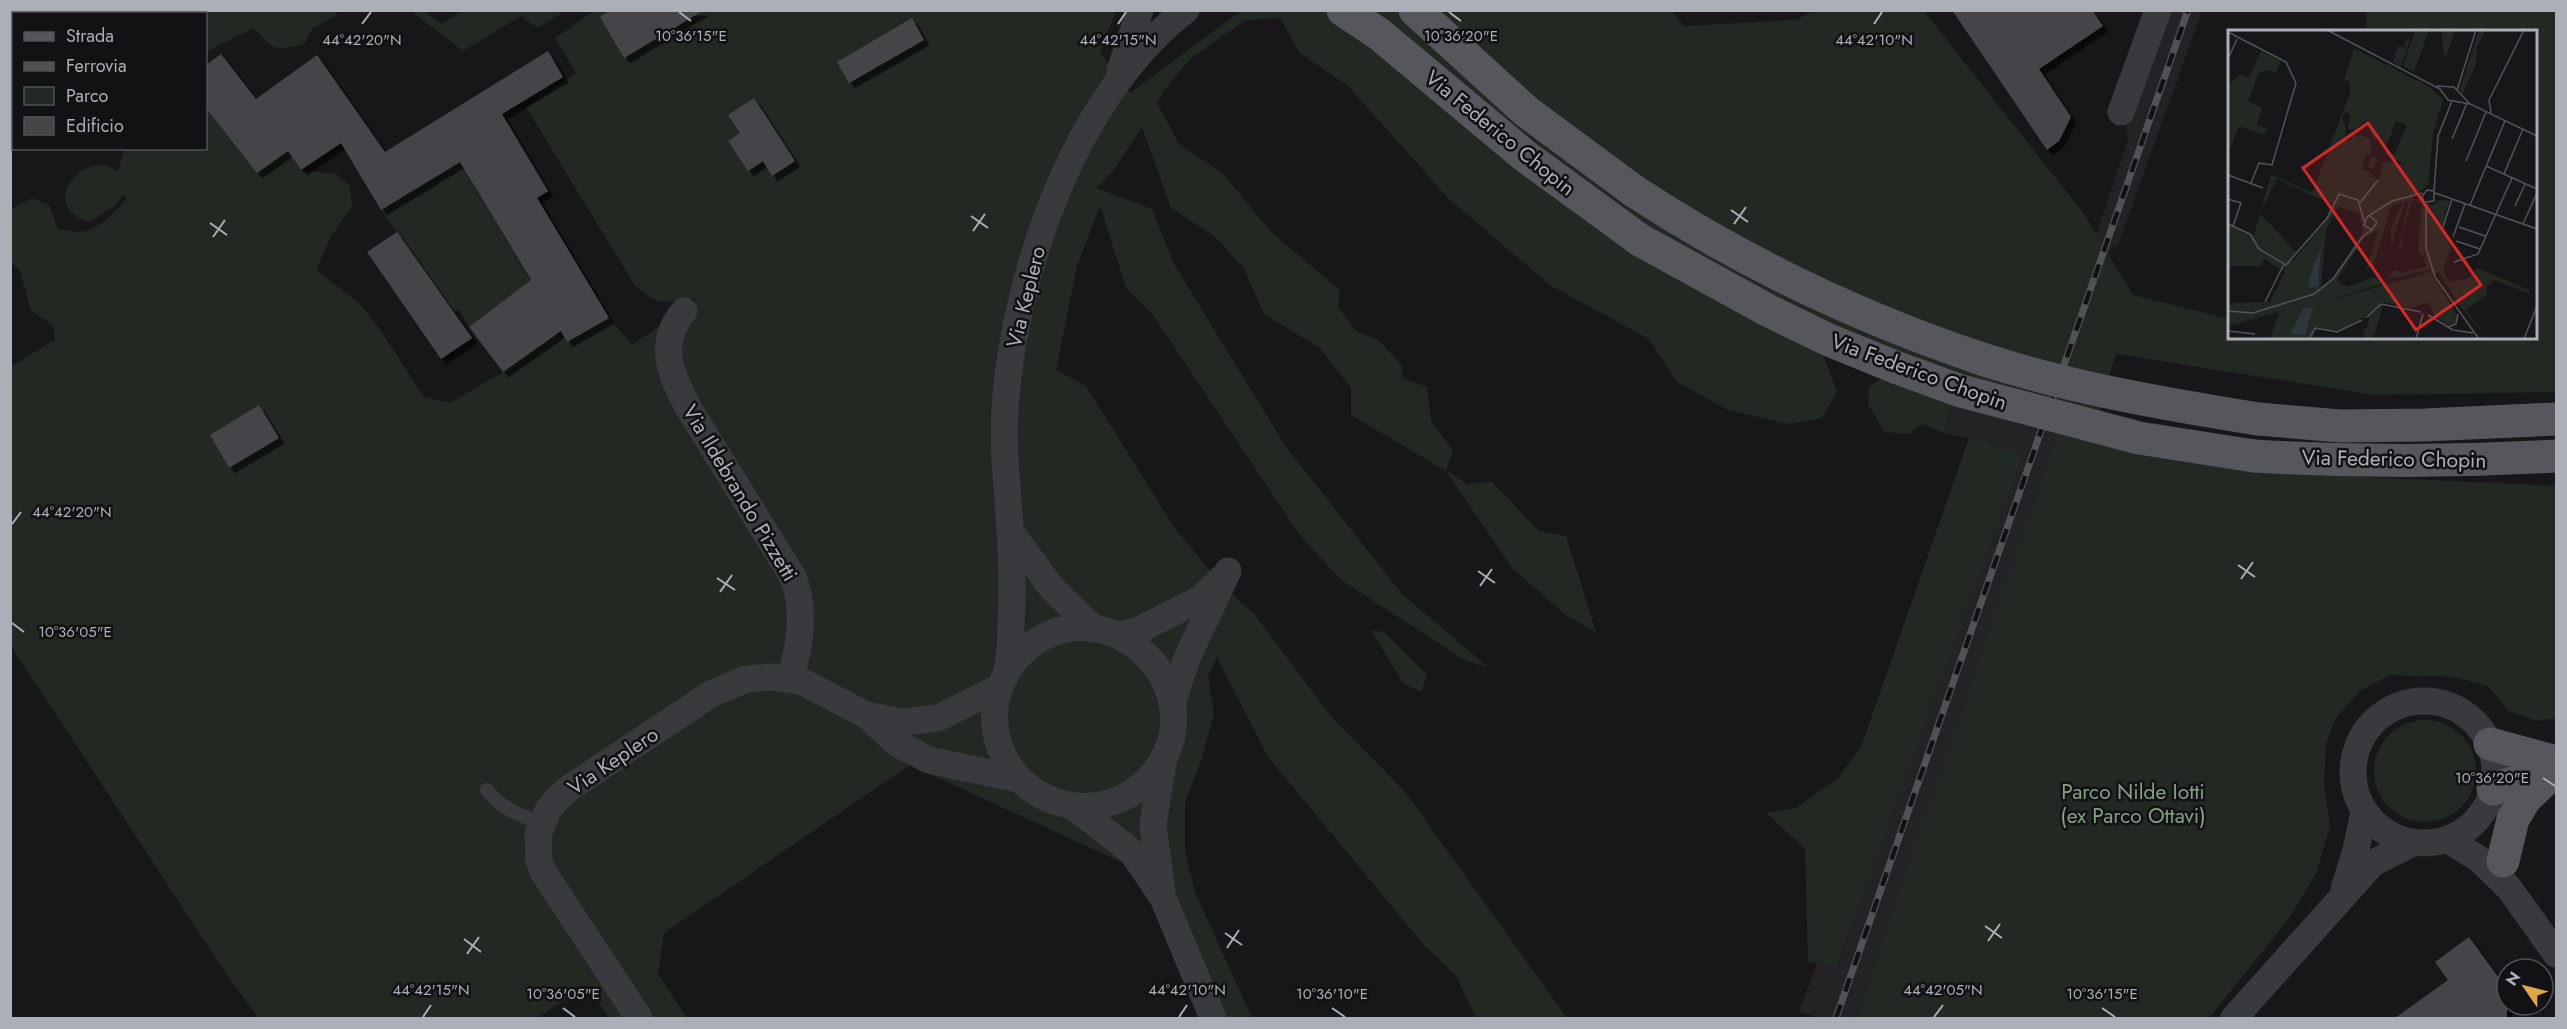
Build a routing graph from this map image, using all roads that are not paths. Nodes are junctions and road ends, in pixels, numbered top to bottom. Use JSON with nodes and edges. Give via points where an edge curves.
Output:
{"nodes":[{"id":1,"x":1140,"y":10,"type":"edge"},
{"id":2,"x":1186,"y":10,"type":"edge"},
{"id":3,"x":1343,"y":10,"type":"edge"},
{"id":4,"x":1415,"y":10,"type":"edge"},
{"id":5,"x":2158,"y":10,"type":"edge"},
{"id":6,"x":1117,"y":80,"type":"junction"},
{"id":7,"x":2121,"y":112,"type":"dead end"},
{"id":8,"x":684,"y":311,"type":"dead end"},
{"id":9,"x":2556,"y":419,"type":"edge"},
{"id":10,"x":2556,"y":456,"type":"edge"},
{"id":11,"x":1010,"y":531,"type":"junction"},
{"id":12,"x":1107,"y":632,"type":"junction"},
{"id":13,"x":790,"y":679,"type":"junction"},
{"id":14,"x":1004,"y":679,"type":"junction"},
{"id":15,"x":1172,"y":704,"type":"junction"},
{"id":16,"x":866,"y":715,"type":"junction"},
{"id":17,"x":2490,"y":744,"type":"junction"},
{"id":18,"x":1165,"y":756,"type":"junction"},
{"id":19,"x":2556,"y":767,"type":"edge"},
{"id":20,"x":1018,"y":779,"type":"junction"},
{"id":21,"x":487,"y":790,"type":"dead end"},
{"id":22,"x":2490,"y":798,"type":"junction"},
{"id":23,"x":1074,"y":807,"type":"junction"},
{"id":24,"x":2364,"y":812,"type":"junction"},
{"id":25,"x":542,"y":823,"type":"junction"},
{"id":26,"x":2448,"y":840,"type":"junction"},
{"id":27,"x":2413,"y":843,"type":"junction"},
{"id":28,"x":2506,"y":875,"type":"junction"},
{"id":29,"x":2341,"y":897,"type":"junction"},
{"id":30,"x":1163,"y":898,"type":"junction"},
{"id":31,"x":2556,"y":954,"type":"edge"},
{"id":32,"x":639,"y":1018,"type":"edge"},
{"id":33,"x":1213,"y":1018,"type":"edge"},
{"id":34,"x":2234,"y":1018,"type":"edge"}],
"edges":[{"from":1,"to":6,"type":"street"},
{"from":2,"to":6,"type":"street","via":[[1158,34]]},
{"from":3,"to":10,"type":"main road","name":"Via Federico Chopin","bridge":true,"via":[[1379,34],[1525,156],[1640,240],[1769,311],[1894,367],[1961,391],[2139,438],[2254,456],[2367,462]]},
{"from":4,"to":9,"type":"main road","name":"Via Federico Chopin","bridge":true,"via":[[1527,112],[1634,191],[1724,247],[1815,292],[1983,359],[2122,395],[2258,419],[2340,426]]},
{"from":5,"to":7,"type":"street"},
{"from":6,"to":11,"type":"street","name":"Via Keplero","via":[[1061,183],[1044,226],[1018,319],[1005,411]]},
{"from":8,"to":13,"type":"street","name":"Via Ildebrando Pizzetti","via":[[675,322],[668,343],[670,368],[689,409],[794,577],[799,592],[800,641]]},
{"from":11,"to":12,"type":"street","via":[[1051,587]]},
{"from":11,"to":14,"type":"street","name":"Via Keplero","via":[[1011,624]]},
{"from":12,"to":14,"type":"street","via":[[1069,629],[1044,637],[1023,651]]},
{"from":12,"to":15,"type":"street","via":[[1135,644],[1154,663]]},
{"from":12,"to":15,"type":"street","via":[[1137,631],[1200,599],[1228,570],[1187,658]]},
{"from":13,"to":16,"type":"street","name":"Via Keplero"},
{"from":13,"to":25,"type":"street","name":"Via Keplero","via":[[746,679],[711,694],[568,789],[548,810]]},
{"from":14,"to":16,"type":"street","via":[[938,718],[903,722]]},
{"from":14,"to":20,"type":"street","via":[[994,711],[996,736],[1004,759]]},
{"from":15,"to":18,"type":"street","via":[[1173,721]]},
{"from":16,"to":20,"type":"street","via":[[898,744],[929,760]]},
{"from":17,"to":19,"type":"main road"},
{"from":17,"to":22,"type":"street","via":[[2495,771]]},
{"from":17,"to":24,"type":"street","via":[[2482,731],[2456,708],[2432,701],[2394,708],[2373,722],[2362,736],[2353,765],[2355,790]]},
{"from":18,"to":23,"type":"street","via":[[1153,775],[1118,801]]},
{"from":18,"to":30,"type":"street","via":[[1153,825]]},
{"from":19,"to":22,"type":"main road"},
{"from":19,"to":28,"type":"main road","via":[[2525,799],[2513,819]]},
{"from":20,"to":23,"type":"street","via":[[1035,793]]},
{"from":21,"to":25,"type":"lane","via":[[513,813]]},
{"from":22,"to":26,"type":"street","via":[[2464,832]]},
{"from":22,"to":28,"type":"street"},
{"from":23,"to":30,"type":"street","via":[[1132,852]]},
{"from":24,"to":27,"type":"street","via":[[2385,832]]},
{"from":24,"to":29,"type":"street"},
{"from":25,"to":32,"type":"street","name":"Via Keplero","via":[[537,848],[544,873]]},
{"from":26,"to":27,"type":"street"},
{"from":26,"to":28,"type":"street"},
{"from":27,"to":29,"type":"street","via":[[2373,863]]},
{"from":28,"to":31,"type":"street"},
{"from":29,"to":34,"type":"street"},
{"from":30,"to":33,"type":"street"}]}
